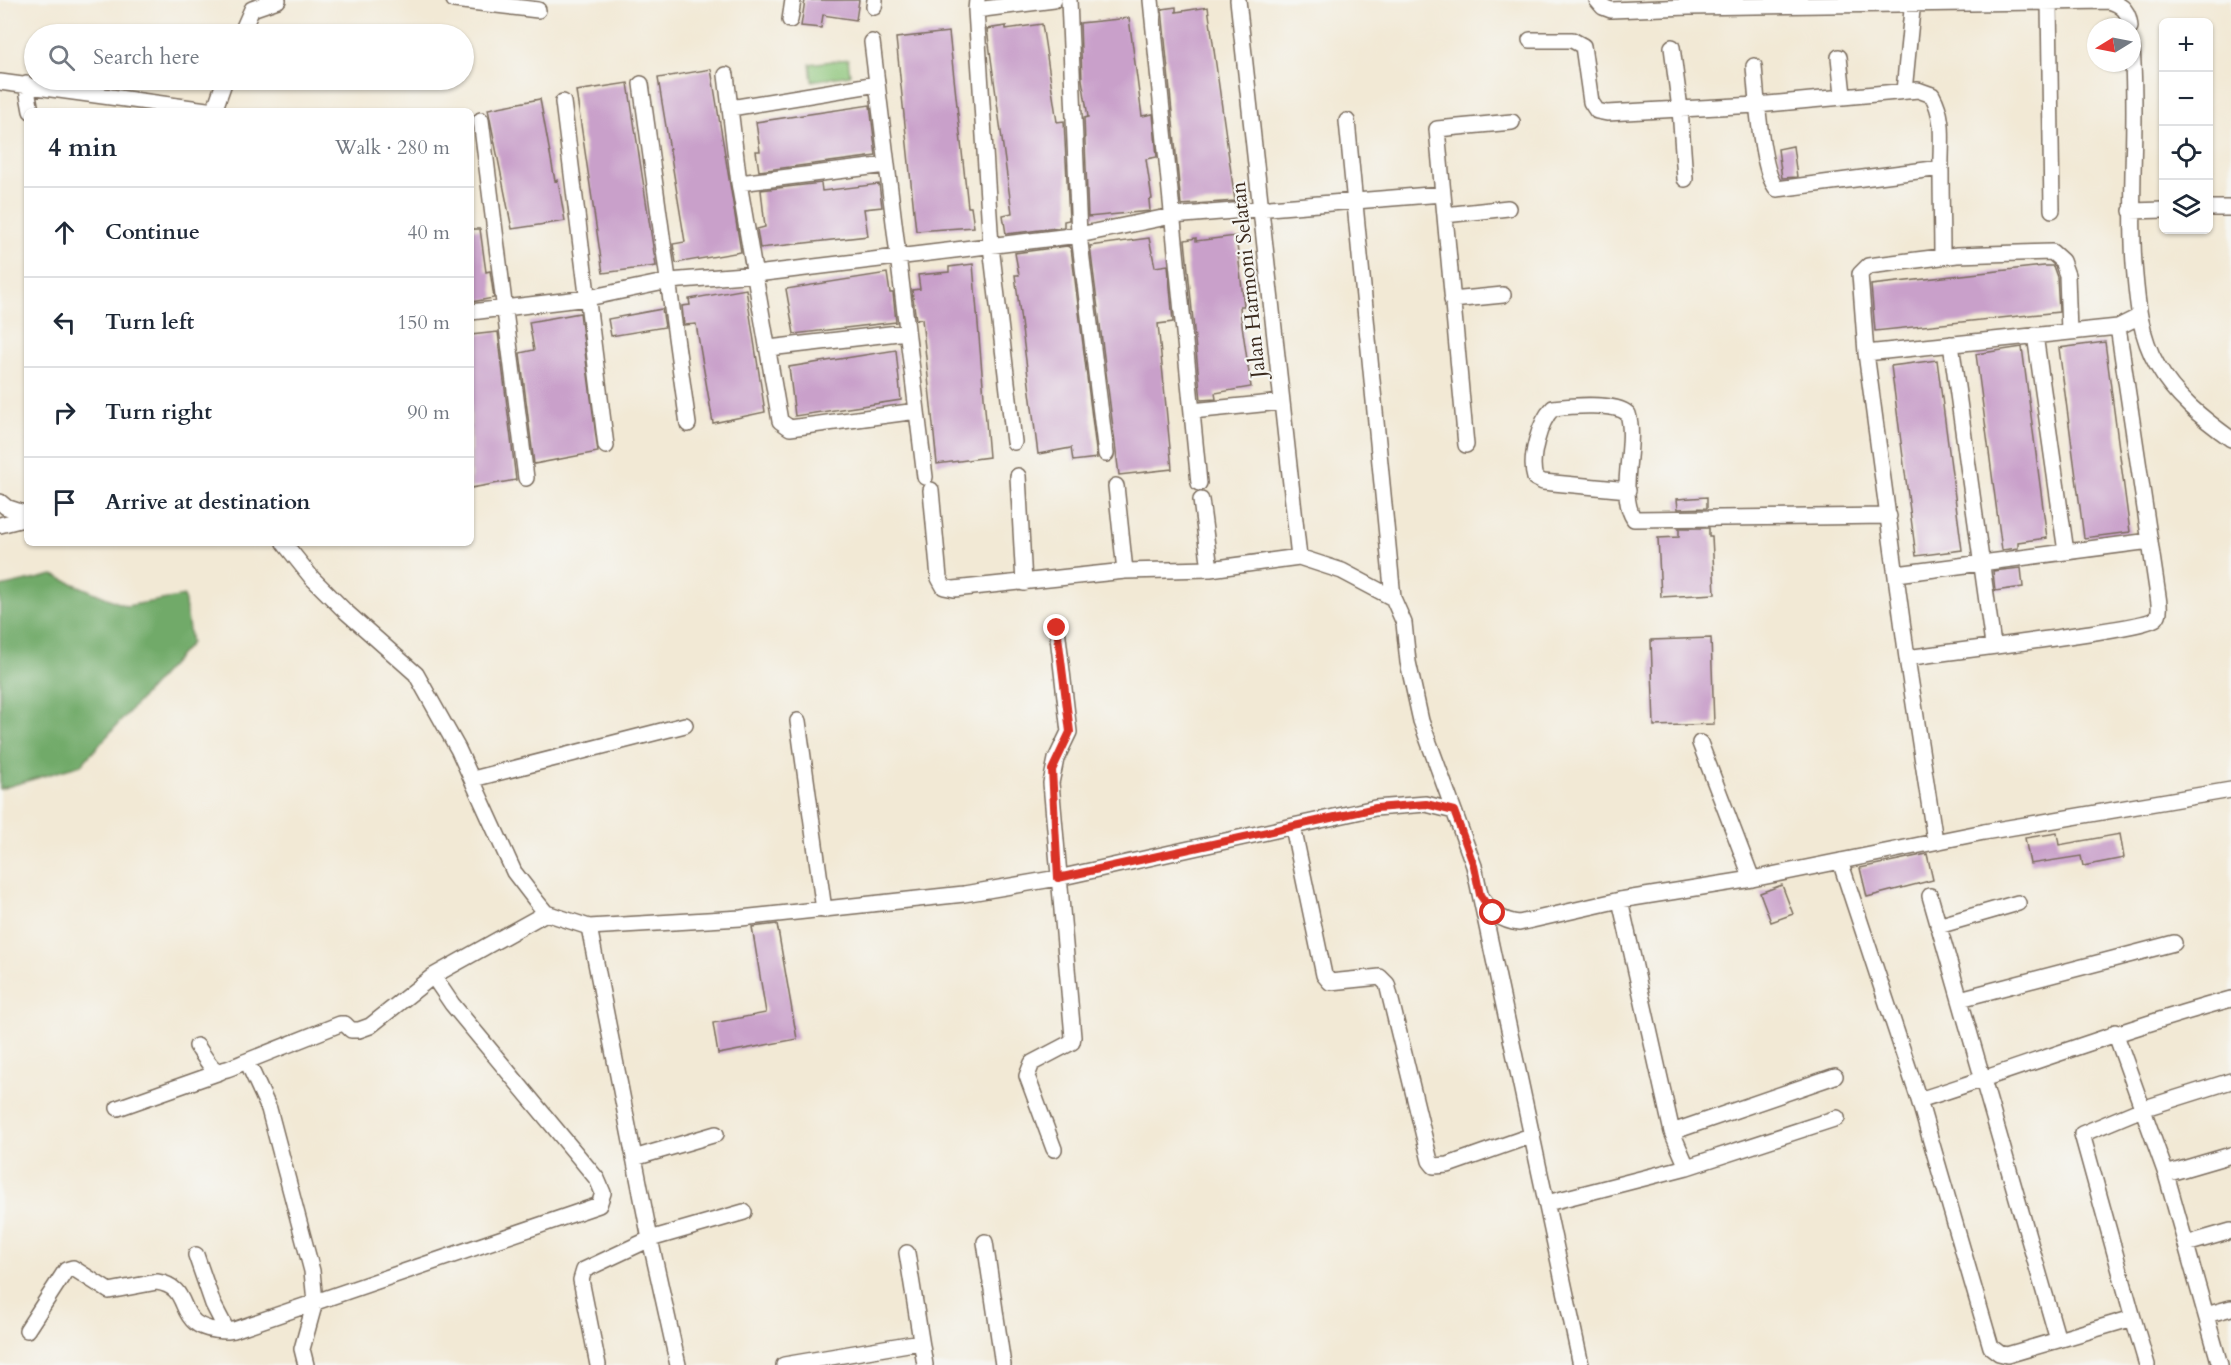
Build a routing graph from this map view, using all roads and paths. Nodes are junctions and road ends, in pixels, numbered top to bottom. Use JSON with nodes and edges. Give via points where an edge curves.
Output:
{"nodes":[{"id":1,"x":278,"y":0,"type":"edge"},
{"id":2,"x":454,"y":0,"type":"edge"},
{"id":3,"x":793,"y":0,"type":"edge"},
{"id":4,"x":1054,"y":0,"type":"edge"},
{"id":5,"x":1069,"y":0,"type":"edge"},
{"id":6,"x":1151,"y":0,"type":"edge"},
{"id":7,"x":1238,"y":0,"type":"edge"},
{"id":8,"x":1597,"y":0,"type":"edge"},
{"id":9,"x":1863,"y":2,"type":"edge"},
{"id":10,"x":1913,"y":2,"type":"edge"},
{"id":11,"x":2049,"y":2,"type":"junction"},
{"id":12,"x":1782,"y":3,"type":"edge"},
{"id":13,"x":1689,"y":4,"type":"edge"},
{"id":14,"x":977,"y":5,"type":"edge"},
{"id":15,"x":538,"y":10,"type":"dead end"},
{"id":16,"x":2128,"y":18,"type":"edge"},
{"id":17,"x":790,"y":20,"type":"dead end"},
{"id":18,"x":245,"y":24,"type":"edge"},
{"id":19,"x":1530,"y":40,"type":"dead end"},
{"id":20,"x":872,"y":42,"type":"dead end"},
{"id":21,"x":1672,"y":47,"type":"dead end"},
{"id":22,"x":1839,"y":57,"type":"dead end"},
{"id":23,"x":1754,"y":66,"type":"dead end"},
{"id":24,"x":2132,"y":72,"type":"edge"},
{"id":25,"x":726,"y":75,"type":"dead end"},
{"id":26,"x":0,"y":82,"type":"edge"},
{"id":27,"x":24,"y":84,"type":"edge"},
{"id":28,"x":641,"y":84,"type":"dead end"},
{"id":29,"x":877,"y":84,"type":"junction"},
{"id":30,"x":27,"y":90,"type":"edge"},
{"id":31,"x":68,"y":90,"type":"edge"},
{"id":32,"x":221,"y":90,"type":"edge"},
{"id":33,"x":1904,"y":91,"type":"junction"},
{"id":34,"x":1843,"y":95,"type":"junction"},
{"id":35,"x":563,"y":102,"type":"dead end"},
{"id":36,"x":1757,"y":105,"type":"junction"},
{"id":37,"x":30,"y":108,"type":"edge"},
{"id":38,"x":193,"y":108,"type":"edge"},
{"id":39,"x":215,"y":108,"type":"edge"},
{"id":40,"x":731,"y":108,"type":"junction"},
{"id":41,"x":1680,"y":109,"type":"junction"},
{"id":42,"x":481,"y":120,"type":"dead end"},
{"id":43,"x":1347,"y":121,"type":"dead end"},
{"id":44,"x":1512,"y":123,"type":"dead end"},
{"id":45,"x":887,"y":165,"type":"junction"},
{"id":46,"x":1941,"y":168,"type":"junction"},
{"id":47,"x":1685,"y":179,"type":"dead end"},
{"id":48,"x":740,"y":183,"type":"junction"},
{"id":49,"x":1442,"y":194,"type":"junction"},
{"id":50,"x":1354,"y":202,"type":"junction"},
{"id":51,"x":1508,"y":208,"type":"dead end"},
{"id":52,"x":2213,"y":208,"type":"edge"},
{"id":53,"x":2231,"y":208,"type":"edge"},
{"id":54,"x":1262,"y":209,"type":"junction"},
{"id":55,"x":2052,"y":210,"type":"dead end"},
{"id":56,"x":2159,"y":210,"type":"edge"},
{"id":57,"x":2131,"y":211,"type":"junction"},
{"id":58,"x":1444,"y":215,"type":"junction"},
{"id":59,"x":1172,"y":216,"type":"junction"},
{"id":60,"x":1079,"y":235,"type":"junction"},
{"id":61,"x":991,"y":246,"type":"junction"},
{"id":62,"x":1942,"y":256,"type":"junction"},
{"id":63,"x":898,"y":257,"type":"junction"},
{"id":64,"x":756,"y":274,"type":"junction"},
{"id":65,"x":669,"y":281,"type":"junction"},
{"id":66,"x":1503,"y":295,"type":"dead end"},
{"id":67,"x":588,"y":298,"type":"junction"},
{"id":68,"x":1452,"y":300,"type":"junction"},
{"id":69,"x":505,"y":308,"type":"junction"},
{"id":70,"x":474,"y":312,"type":"edge"},
{"id":71,"x":2138,"y":317,"type":"junction"},
{"id":72,"x":2118,"y":327,"type":"junction"},
{"id":73,"x":907,"y":332,"type":"junction"},
{"id":74,"x":2069,"y":332,"type":"junction"},
{"id":75,"x":2035,"y":335,"type":"junction"},
{"id":76,"x":1951,"y":344,"type":"junction"},
{"id":77,"x":769,"y":348,"type":"junction"},
{"id":78,"x":1866,"y":354,"type":"junction"},
{"id":79,"x":1281,"y":402,"type":"junction"},
{"id":80,"x":917,"y":411,"type":"junction"},
{"id":81,"x":1192,"y":411,"type":"junction"},
{"id":82,"x":688,"y":424,"type":"dead end"},
{"id":83,"x":2231,"y":439,"type":"edge"},
{"id":84,"x":1014,"y":442,"type":"dead end"},
{"id":85,"x":1466,"y":445,"type":"dead end"},
{"id":86,"x":606,"y":446,"type":"dead end"},
{"id":87,"x":1106,"y":454,"type":"dead end"},
{"id":88,"x":1018,"y":476,"type":"dead end"},
{"id":89,"x":526,"y":478,"type":"dead end"},
{"id":90,"x":1199,"y":483,"type":"dead end"},
{"id":91,"x":1116,"y":486,"type":"dead end"},
{"id":92,"x":1628,"y":490,"type":"junction"},
{"id":93,"x":1200,"y":500,"type":"dead end"},
{"id":94,"x":0,"y":502,"type":"edge"},
{"id":95,"x":24,"y":515,"type":"edge"},
{"id":96,"x":1889,"y":516,"type":"junction"},
{"id":97,"x":24,"y":517,"type":"edge"},
{"id":98,"x":0,"y":525,"type":"edge"},
{"id":99,"x":2150,"y":541,"type":"junction"},
{"id":100,"x":286,"y":546,"type":"edge"},
{"id":101,"x":2066,"y":552,"type":"junction"},
{"id":102,"x":1299,"y":557,"type":"junction"},
{"id":103,"x":1981,"y":564,"type":"junction"},
{"id":104,"x":1210,"y":569,"type":"junction"},
{"id":105,"x":1125,"y":572,"type":"junction"},
{"id":106,"x":1897,"y":574,"type":"junction"},
{"id":107,"x":1024,"y":583,"type":"junction"},
{"id":108,"x":1393,"y":598,"type":"junction"},
{"id":109,"x":1057,"y":628,"type":"dead end"},
{"id":110,"x":1993,"y":645,"type":"junction"},
{"id":111,"x":1906,"y":658,"type":"junction"},
{"id":112,"x":798,"y":721,"type":"dead end"},
{"id":113,"x":685,"y":725,"type":"dead end"},
{"id":114,"x":1700,"y":743,"type":"dead end"},
{"id":115,"x":473,"y":779,"type":"junction"},
{"id":116,"x":2231,"y":790,"type":"edge"},
{"id":117,"x":1454,"y":811,"type":"junction"},
{"id":118,"x":1293,"y":827,"type":"junction"},
{"id":119,"x":1935,"y":841,"type":"junction"},
{"id":120,"x":1840,"y":861,"type":"junction"},
{"id":121,"x":1058,"y":878,"type":"junction"},
{"id":122,"x":1752,"y":879,"type":"junction"},
{"id":123,"x":1480,"y":895,"type":"junction"},
{"id":124,"x":1930,"y":896,"type":"dead end"},
{"id":125,"x":1620,"y":900,"type":"junction"},
{"id":126,"x":2018,"y":903,"type":"dead end"},
{"id":127,"x":824,"y":910,"type":"junction"},
{"id":128,"x":546,"y":913,"type":"junction"},
{"id":129,"x":1938,"y":926,"type":"junction"},
{"id":130,"x":589,"y":927,"type":"junction"},
{"id":131,"x":2174,"y":943,"type":"dead end"},
{"id":132,"x":433,"y":976,"type":"junction"},
{"id":133,"x":1960,"y":999,"type":"junction"},
{"id":134,"x":2231,"y":999,"type":"edge"},
{"id":135,"x":2115,"y":1032,"type":"junction"},
{"id":136,"x":197,"y":1046,"type":"dead end"},
{"id":137,"x":247,"y":1062,"type":"junction"},
{"id":138,"x":220,"y":1072,"type":"junction"},
{"id":139,"x":1835,"y":1076,"type":"dead end"},
{"id":140,"x":1985,"y":1080,"type":"junction"},
{"id":141,"x":2231,"y":1081,"type":"edge"},
{"id":142,"x":1918,"y":1100,"type":"junction"},
{"id":143,"x":118,"y":1108,"type":"dead end"},
{"id":144,"x":2142,"y":1109,"type":"junction"},
{"id":145,"x":1837,"y":1118,"type":"dead end"},
{"id":146,"x":1672,"y":1132,"type":"junction"},
{"id":147,"x":716,"y":1134,"type":"dead end"},
{"id":148,"x":1533,"y":1135,"type":"junction"},
{"id":149,"x":1054,"y":1149,"type":"dead end"},
{"id":150,"x":2231,"y":1155,"type":"edge"},
{"id":151,"x":634,"y":1158,"type":"junction"},
{"id":152,"x":1687,"y":1167,"type":"junction"},
{"id":153,"x":2166,"y":1174,"type":"junction"},
{"id":154,"x":1546,"y":1203,"type":"junction"},
{"id":155,"x":744,"y":1212,"type":"dead end"},
{"id":156,"x":2231,"y":1231,"type":"edge"},
{"id":157,"x":650,"y":1239,"type":"junction"},
{"id":158,"x":984,"y":1242,"type":"dead end"},
{"id":159,"x":2186,"y":1244,"type":"junction"},
{"id":160,"x":907,"y":1253,"type":"dead end"},
{"id":161,"x":196,"y":1255,"type":"dead end"},
{"id":162,"x":315,"y":1302,"type":"junction"},
{"id":163,"x":2231,"y":1308,"type":"edge"},
{"id":164,"x":2206,"y":1315,"type":"junction"},
{"id":165,"x":2133,"y":1318,"type":"junction"},
{"id":166,"x":27,"y":1330,"type":"dead end"},
{"id":167,"x":227,"y":1331,"type":"junction"},
{"id":168,"x":2058,"y":1340,"type":"junction"},
{"id":169,"x":920,"y":1342,"type":"junction"},
{"id":170,"x":306,"y":1365,"type":"edge"},
{"id":171,"x":598,"y":1365,"type":"edge"},
{"id":172,"x":678,"y":1365,"type":"edge"},
{"id":173,"x":784,"y":1365,"type":"edge"},
{"id":174,"x":925,"y":1365,"type":"edge"},
{"id":175,"x":1003,"y":1365,"type":"edge"},
{"id":176,"x":1581,"y":1365,"type":"edge"},
{"id":177,"x":2147,"y":1365,"type":"edge"},
{"id":178,"x":2220,"y":1365,"type":"edge"}],
"edges":[{"from":1,"to":18,"type":"street","via":[[252,9]]},
{"from":2,"to":15,"type":"street"},
{"from":3,"to":17,"type":"street"},
{"from":4,"to":14,"type":"street"},
{"from":5,"to":60,"type":"street"},
{"from":6,"to":59,"type":"street"},
{"from":7,"to":54,"type":"street","name":"Jalan Harmoni Selatan"},
{"from":8,"to":13,"type":"street","via":[[1611,10]]},
{"from":9,"to":10,"type":"street"},
{"from":9,"to":12,"type":"street"},
{"from":10,"to":11,"type":"street"},
{"from":10,"to":33,"type":"street"},
{"from":11,"to":16,"type":"street","via":[[2109,1],[2120,4]]},
{"from":11,"to":55,"type":"street"},
{"from":12,"to":13,"type":"street"},
{"from":14,"to":61,"type":"street"},
{"from":19,"to":41,"type":"street","via":[[1572,40],[1583,46],[1591,102],[1597,111]]},
{"from":20,"to":29,"type":"street"},
{"from":21,"to":41,"type":"street"},
{"from":22,"to":34,"type":"street"},
{"from":23,"to":36,"type":"street"},
{"from":24,"to":57,"type":"street"},
{"from":25,"to":40,"type":"street"},
{"from":26,"to":27,"type":"street"},
{"from":28,"to":65,"type":"street"},
{"from":29,"to":40,"type":"street"},
{"from":29,"to":45,"type":"street"},
{"from":30,"to":37,"type":"street"},
{"from":31,"to":38,"type":"street"},
{"from":32,"to":39,"type":"street"},
{"from":33,"to":34,"type":"street"},
{"from":33,"to":46,"type":"street","via":[[1926,92],[1939,108],[1943,131]]},
{"from":34,"to":36,"type":"street"},
{"from":35,"to":67,"type":"street"},
{"from":36,"to":41,"type":"street"},
{"from":36,"to":46,"type":"street","via":[[1770,179],[1777,189]]},
{"from":40,"to":48,"type":"street"},
{"from":41,"to":47,"type":"street"},
{"from":42,"to":69,"type":"street"},
{"from":43,"to":50,"type":"street"},
{"from":44,"to":49,"type":"street","via":[[1437,129]]},
{"from":45,"to":48,"type":"street"},
{"from":45,"to":63,"type":"street"},
{"from":46,"to":62,"type":"street"},
{"from":48,"to":64,"type":"street"},
{"from":49,"to":50,"type":"street"},
{"from":49,"to":58,"type":"street"},
{"from":50,"to":54,"type":"street"},
{"from":50,"to":108,"type":"street"},
{"from":51,"to":58,"type":"street"},
{"from":52,"to":53,"type":"street"},
{"from":54,"to":59,"type":"street"},
{"from":54,"to":79,"type":"street","name":"Jalan Harmoni Selatan"},
{"from":56,"to":57,"type":"street"},
{"from":57,"to":71,"type":"street"},
{"from":58,"to":68,"type":"street"},
{"from":59,"to":60,"type":"street"},
{"from":59,"to":81,"type":"street"},
{"from":60,"to":61,"type":"street"},
{"from":60,"to":87,"type":"street"},
{"from":61,"to":63,"type":"street"},
{"from":61,"to":84,"type":"street"},
{"from":62,"to":74,"type":"street","via":[[2052,252],[2062,261],[2067,275]]},
{"from":62,"to":78,"type":"street","via":[[1862,270]]},
{"from":63,"to":64,"type":"street"},
{"from":63,"to":73,"type":"street"},
{"from":64,"to":65,"type":"street"},
{"from":64,"to":77,"type":"street"},
{"from":65,"to":67,"type":"street"},
{"from":65,"to":82,"type":"street"},
{"from":66,"to":68,"type":"street"},
{"from":67,"to":69,"type":"street"},
{"from":67,"to":86,"type":"street"},
{"from":68,"to":85,"type":"street"},
{"from":69,"to":70,"type":"street"},
{"from":69,"to":89,"type":"street"},
{"from":71,"to":72,"type":"street"},
{"from":71,"to":83,"type":"street","via":[[2157,365],[2177,393],[2192,411]]},
{"from":72,"to":74,"type":"street"},
{"from":72,"to":99,"type":"street"},
{"from":73,"to":77,"type":"street"},
{"from":73,"to":80,"type":"street"},
{"from":74,"to":75,"type":"street"},
{"from":75,"to":76,"type":"street"},
{"from":75,"to":101,"type":"street"},
{"from":76,"to":78,"type":"street"},
{"from":76,"to":103,"type":"street"},
{"from":77,"to":80,"type":"street","via":[[778,415],[790,429]]},
{"from":78,"to":96,"type":"street"},
{"from":79,"to":81,"type":"street"},
{"from":79,"to":102,"type":"street","name":"Jalan Harmoni Selatan"},
{"from":80,"to":107,"type":"street","via":[[939,578],[944,587]]},
{"from":81,"to":90,"type":"street"},
{"from":88,"to":107,"type":"street"},
{"from":91,"to":105,"type":"street"},
{"from":92,"to":92,"type":"street","via":[[1628,414],[1622,408],[1552,408],[1544,417],[1532,469],[1535,478]]},
{"from":92,"to":96,"type":"street","via":[[1634,519]]},
{"from":93,"to":104,"type":"street"},
{"from":94,"to":95,"type":"street"},
{"from":96,"to":106,"type":"street"},
{"from":97,"to":98,"type":"street"},
{"from":99,"to":101,"type":"street"},
{"from":99,"to":110,"type":"street","via":[[2159,604],[2156,619],[2135,626]]},
{"from":100,"to":115,"type":"street","via":[[345,611],[416,674]]},
{"from":101,"to":103,"type":"street"},
{"from":102,"to":104,"type":"street"},
{"from":102,"to":108,"type":"street","via":[[1342,571]]},
{"from":103,"to":106,"type":"street"},
{"from":103,"to":110,"type":"street"},
{"from":104,"to":105,"type":"street"},
{"from":105,"to":107,"type":"street"},
{"from":106,"to":111,"type":"street"},
{"from":108,"to":117,"type":"street","via":[[1404,623],[1420,721]]},
{"from":109,"to":121,"type":"street","via":[[1070,732],[1052,770]]},
{"from":110,"to":111,"type":"street"},
{"from":111,"to":119,"type":"street"},
{"from":112,"to":127,"type":"street"},
{"from":113,"to":115,"type":"street"},
{"from":114,"to":122,"type":"street"},
{"from":115,"to":128,"type":"street","via":[[514,872]]},
{"from":116,"to":119,"type":"street"},
{"from":117,"to":118,"type":"street","via":[[1426,804],[1384,807]]},
{"from":117,"to":123,"type":"street"},
{"from":118,"to":121,"type":"street"},
{"from":118,"to":148,"type":"street","via":[[1324,975],[1330,982],[1380,977],[1386,984],[1430,1161],[1434,1166],[1448,1165]]},
{"from":119,"to":120,"type":"street"},
{"from":120,"to":122,"type":"street"},
{"from":120,"to":142,"type":"street"},
{"from":121,"to":127,"type":"street","via":[[964,894]]},
{"from":121,"to":149,"type":"street","via":[[1073,1037],[1032,1063],[1027,1076]]},
{"from":122,"to":125,"type":"street"},
{"from":123,"to":125,"type":"street","via":[[1493,913],[1506,922],[1519,923]]},
{"from":123,"to":148,"type":"street"},
{"from":124,"to":129,"type":"street"},
{"from":125,"to":146,"type":"street"},
{"from":126,"to":129,"type":"street"},
{"from":127,"to":130,"type":"street"},
{"from":128,"to":130,"type":"street"},
{"from":128,"to":132,"type":"street"},
{"from":129,"to":133,"type":"street"},
{"from":130,"to":151,"type":"street"},
{"from":131,"to":133,"type":"street"},
{"from":132,"to":137,"type":"street","via":[[370,1026],[351,1030],[340,1024]]},
{"from":132,"to":162,"type":"street","via":[[597,1179],[602,1199],[589,1211]]},
{"from":133,"to":140,"type":"street"},
{"from":134,"to":135,"type":"street"},
{"from":135,"to":140,"type":"street"},
{"from":135,"to":144,"type":"street"},
{"from":136,"to":138,"type":"street","via":[[214,1070]]},
{"from":137,"to":138,"type":"street"},
{"from":137,"to":162,"type":"street","via":[[269,1109],[312,1271]]},
{"from":138,"to":143,"type":"street"},
{"from":139,"to":146,"type":"street"},
{"from":140,"to":142,"type":"street"},
{"from":140,"to":168,"type":"street"},
{"from":141,"to":144,"type":"street"},
{"from":142,"to":168,"type":"street","via":[[1992,1347],[2007,1354]]},
{"from":144,"to":153,"type":"street"},
{"from":144,"to":165,"type":"street","via":[[2082,1134]]},
{"from":145,"to":152,"type":"street"},
{"from":146,"to":152,"type":"street"},
{"from":147,"to":151,"type":"street"},
{"from":148,"to":154,"type":"street"},
{"from":150,"to":153,"type":"street"},
{"from":151,"to":157,"type":"street"},
{"from":152,"to":154,"type":"street"},
{"from":153,"to":159,"type":"street"},
{"from":154,"to":176,"type":"street"},
{"from":155,"to":157,"type":"street"},
{"from":156,"to":159,"type":"street"},
{"from":157,"to":171,"type":"street","via":[[588,1267],[581,1275]]},
{"from":157,"to":172,"type":"street"},
{"from":158,"to":175,"type":"street"},
{"from":159,"to":164,"type":"street"},
{"from":160,"to":169,"type":"street"},
{"from":161,"to":167,"type":"street"},
{"from":162,"to":167,"type":"street"},
{"from":162,"to":170,"type":"street","via":[[302,1349]]},
{"from":163,"to":164,"type":"street"},
{"from":164,"to":178,"type":"street"},
{"from":165,"to":168,"type":"street"},
{"from":165,"to":177,"type":"street"},
{"from":166,"to":167,"type":"street","via":[[66,1270],[73,1268],[109,1291],[164,1283],[178,1293],[192,1322],[200,1328]]},
{"from":169,"to":173,"type":"street"},
{"from":169,"to":174,"type":"street"}]}
